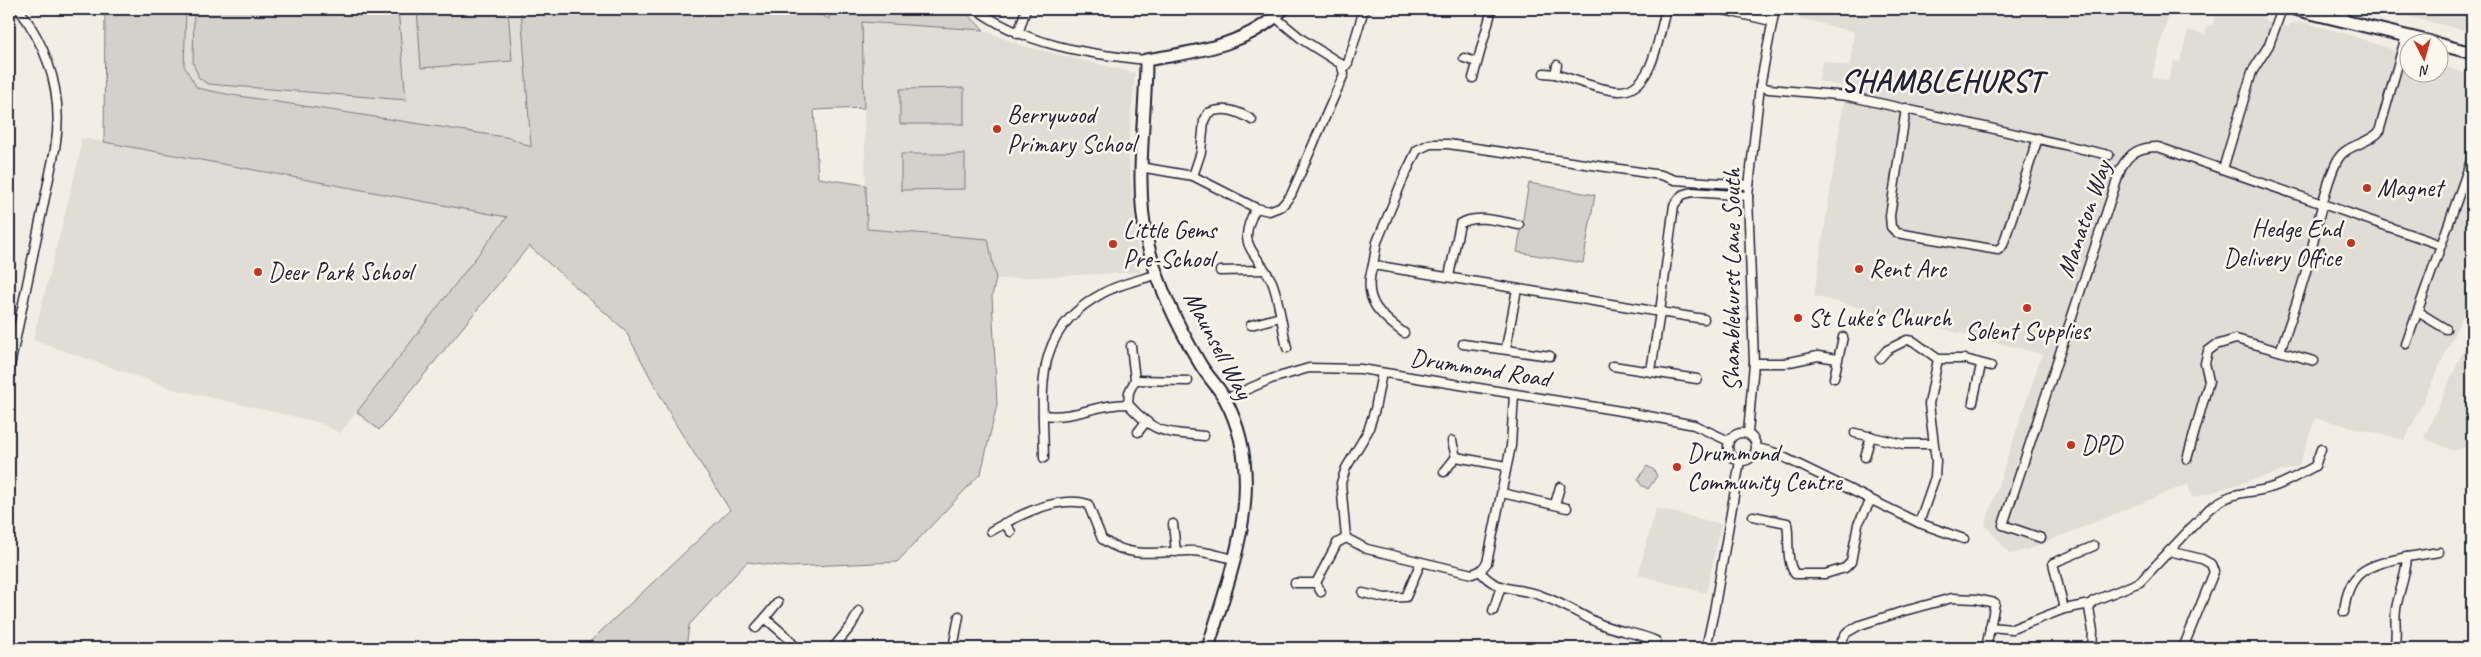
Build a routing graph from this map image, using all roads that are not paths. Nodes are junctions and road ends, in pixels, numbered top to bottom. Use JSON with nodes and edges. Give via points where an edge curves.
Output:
{"nodes":[{"id":1,"x":19,"y":9,"type":"edge"},
{"id":2,"x":976,"y":9,"type":"edge"},
{"id":3,"x":1026,"y":9,"type":"edge"},
{"id":4,"x":1364,"y":9,"type":"edge"},
{"id":5,"x":1492,"y":9,"type":"edge"},
{"id":6,"x":1666,"y":9,"type":"edge"},
{"id":7,"x":1719,"y":9,"type":"edge"},
{"id":8,"x":1775,"y":9,"type":"edge"},
{"id":9,"x":2282,"y":9,"type":"edge"},
{"id":10,"x":2294,"y":9,"type":"edge"},
{"id":11,"x":1279,"y":13,"type":"edge"},
{"id":12,"x":2344,"y":14,"type":"edge"},
{"id":13,"x":1771,"y":21,"type":"junction"},
{"id":14,"x":2398,"y":33,"type":"edge"},
{"id":15,"x":1018,"y":34,"type":"junction"},
{"id":16,"x":2448,"y":47,"type":"edge"},
{"id":17,"x":2472,"y":53,"type":"edge"},
{"id":18,"x":1464,"y":58,"type":"dead end"},
{"id":19,"x":1146,"y":60,"type":"junction"},
{"id":20,"x":1476,"y":62,"type":"junction"},
{"id":21,"x":2398,"y":64,"type":"edge"},
{"id":22,"x":1557,"y":65,"type":"dead end"},
{"id":23,"x":1344,"y":68,"type":"junction"},
{"id":24,"x":1544,"y":73,"type":"dead end"},
{"id":25,"x":1555,"y":74,"type":"junction"},
{"id":26,"x":1473,"y":78,"type":"dead end"},
{"id":27,"x":1760,"y":86,"type":"junction"},
{"id":28,"x":1906,"y":108,"type":"junction"},
{"id":29,"x":1252,"y":120,"type":"dead end"},
{"id":30,"x":2038,"y":138,"type":"junction"},
{"id":31,"x":2109,"y":156,"type":"dead end"},
{"id":32,"x":2472,"y":158,"type":"edge"},
{"id":33,"x":1140,"y":166,"type":"junction"},
{"id":34,"x":2223,"y":169,"type":"junction"},
{"id":35,"x":1193,"y":176,"type":"junction"},
{"id":36,"x":1749,"y":185,"type":"junction"},
{"id":37,"x":1748,"y":196,"type":"junction"},
{"id":38,"x":2324,"y":204,"type":"junction"},
{"id":39,"x":1256,"y":208,"type":"junction"},
{"id":40,"x":1519,"y":225,"type":"dead end"},
{"id":41,"x":2442,"y":245,"type":"junction"},
{"id":42,"x":1373,"y":265,"type":"junction"},
{"id":43,"x":1264,"y":270,"type":"junction"},
{"id":44,"x":1220,"y":271,"type":"dead end"},
{"id":45,"x":1158,"y":274,"type":"junction"},
{"id":46,"x":1449,"y":276,"type":"junction"},
{"id":47,"x":1516,"y":289,"type":"junction"},
{"id":48,"x":1660,"y":312,"type":"junction"},
{"id":49,"x":2418,"y":312,"type":"junction"},
{"id":50,"x":1280,"y":317,"type":"junction"},
{"id":51,"x":1704,"y":319,"type":"dead end"},
{"id":52,"x":1251,"y":325,"type":"dead end"},
{"id":53,"x":2446,"y":328,"type":"dead end"},
{"id":54,"x":1405,"y":333,"type":"dead end"},
{"id":55,"x":1843,"y":337,"type":"dead end"},
{"id":56,"x":1463,"y":343,"type":"dead end"},
{"id":57,"x":2406,"y":344,"type":"dead end"},
{"id":58,"x":1131,"y":346,"type":"dead end"},
{"id":59,"x":1287,"y":348,"type":"dead end"},
{"id":60,"x":1506,"y":348,"type":"junction"},
{"id":61,"x":2280,"y":351,"type":"junction"},
{"id":62,"x":1550,"y":357,"type":"dead end"},
{"id":63,"x":1880,"y":358,"type":"dead end"},
{"id":64,"x":1837,"y":359,"type":"junction"},
{"id":65,"x":1938,"y":359,"type":"junction"},
{"id":66,"x":2314,"y":361,"type":"dead end"},
{"id":67,"x":1754,"y":363,"type":"junction"},
{"id":68,"x":1981,"y":365,"type":"junction"},
{"id":69,"x":1613,"y":366,"type":"dead end"},
{"id":70,"x":1991,"y":366,"type":"dead end"},
{"id":71,"x":1651,"y":370,"type":"junction"},
{"id":72,"x":9,"y":372,"type":"edge"},
{"id":73,"x":1382,"y":373,"type":"junction"},
{"id":74,"x":1834,"y":378,"type":"dead end"},
{"id":75,"x":1697,"y":379,"type":"dead end"},
{"id":76,"x":1136,"y":380,"type":"junction"},
{"id":77,"x":1188,"y":381,"type":"dead end"},
{"id":78,"x":1514,"y":394,"type":"junction"},
{"id":79,"x":1225,"y":399,"type":"junction"},
{"id":80,"x":1972,"y":402,"type":"dead end"},
{"id":81,"x":1128,"y":404,"type":"junction"},
{"id":82,"x":1042,"y":415,"type":"junction"},
{"id":83,"x":1145,"y":424,"type":"junction"},
{"id":84,"x":1138,"y":432,"type":"dead end"},
{"id":85,"x":1854,"y":433,"type":"dead end"},
{"id":86,"x":1748,"y":434,"type":"junction"},
{"id":87,"x":1204,"y":436,"type":"dead end"},
{"id":88,"x":1870,"y":436,"type":"junction"},
{"id":89,"x":1729,"y":440,"type":"junction"},
{"id":90,"x":1452,"y":441,"type":"dead end"},
{"id":91,"x":1932,"y":444,"type":"junction"},
{"id":92,"x":1757,"y":448,"type":"junction"},
{"id":93,"x":2321,"y":449,"type":"dead end"},
{"id":94,"x":1456,"y":457,"type":"junction"},
{"id":95,"x":1866,"y":457,"type":"dead end"},
{"id":96,"x":1044,"y":458,"type":"dead end"},
{"id":97,"x":2186,"y":459,"type":"dead end"},
{"id":98,"x":1740,"y":461,"type":"junction"},
{"id":99,"x":1506,"y":466,"type":"junction"},
{"id":100,"x":1444,"y":472,"type":"dead end"},
{"id":101,"x":1560,"y":487,"type":"dead end"},
{"id":102,"x":1502,"y":493,"type":"junction"},
{"id":103,"x":1871,"y":500,"type":"junction"},
{"id":104,"x":1554,"y":504,"type":"junction"},
{"id":105,"x":1567,"y":508,"type":"dead end"},
{"id":106,"x":1752,"y":516,"type":"dead end"},
{"id":107,"x":1919,"y":523,"type":"junction"},
{"id":108,"x":1004,"y":524,"type":"junction"},
{"id":109,"x":1173,"y":524,"type":"dead end"},
{"id":110,"x":991,"y":531,"type":"dead end"},
{"id":111,"x":1011,"y":532,"type":"dead end"},
{"id":112,"x":1346,"y":538,"type":"junction"},
{"id":113,"x":2041,"y":538,"type":"dead end"},
{"id":114,"x":1964,"y":539,"type":"dead end"},
{"id":115,"x":2094,"y":546,"type":"dead end"},
{"id":116,"x":2170,"y":551,"type":"junction"},
{"id":117,"x":1176,"y":552,"type":"junction"},
{"id":118,"x":2439,"y":552,"type":"dead end"},
{"id":119,"x":2407,"y":557,"type":"junction"},
{"id":120,"x":1233,"y":558,"type":"junction"},
{"id":121,"x":1421,"y":562,"type":"junction"},
{"id":122,"x":1480,"y":571,"type":"junction"},
{"id":123,"x":1295,"y":582,"type":"dead end"},
{"id":124,"x":1316,"y":583,"type":"junction"},
{"id":125,"x":1501,"y":586,"type":"junction"},
{"id":126,"x":1321,"y":592,"type":"dead end"},
{"id":127,"x":1363,"y":593,"type":"dead end"},
{"id":128,"x":1406,"y":597,"type":"junction"},
{"id":129,"x":778,"y":602,"type":"dead end"},
{"id":130,"x":1412,"y":604,"type":"dead end"},
{"id":131,"x":2090,"y":604,"type":"junction"},
{"id":132,"x":2064,"y":609,"type":"junction"},
{"id":133,"x":859,"y":611,"type":"dead end"},
{"id":134,"x":1493,"y":611,"type":"dead end"},
{"id":135,"x":2344,"y":612,"type":"dead end"},
{"id":136,"x":959,"y":616,"type":"dead end"},
{"id":137,"x":765,"y":618,"type":"junction"},
{"id":138,"x":1990,"y":627,"type":"junction"},
{"id":139,"x":756,"y":628,"type":"dead end"},
{"id":140,"x":1656,"y":641,"type":"dead end"},
{"id":141,"x":796,"y":648,"type":"edge"},
{"id":142,"x":833,"y":648,"type":"edge"},
{"id":143,"x":952,"y":648,"type":"edge"},
{"id":144,"x":1208,"y":648,"type":"edge"},
{"id":145,"x":1706,"y":648,"type":"edge"},
{"id":146,"x":1838,"y":648,"type":"edge"},
{"id":147,"x":1986,"y":648,"type":"edge"},
{"id":148,"x":2092,"y":648,"type":"edge"},
{"id":149,"x":2183,"y":648,"type":"edge"},
{"id":150,"x":2394,"y":648,"type":"edge"}],
"edges":[{"from":1,"to":72,"type":"street","via":[[52,69],[59,118]]},
{"from":2,"to":15,"type":"street"},
{"from":3,"to":15,"type":"street"},
{"from":4,"to":23,"type":"street"},
{"from":5,"to":20,"type":"street"},
{"from":6,"to":25,"type":"street","via":[[1647,74],[1640,84],[1618,91]]},
{"from":7,"to":13,"type":"street"},
{"from":8,"to":13,"type":"street","name":"Shamblehurst Lane South"},
{"from":9,"to":34,"type":"street","via":[[2269,44],[2252,72]]},
{"from":10,"to":12,"type":"street"},
{"from":11,"to":19,"type":"street","via":[[1244,36],[1207,50]]},
{"from":11,"to":23,"type":"street"},
{"from":12,"to":14,"type":"street"},
{"from":13,"to":27,"type":"street","name":"Shamblehurst Lane South"},
{"from":15,"to":19,"type":"street","via":[[1074,50]]},
{"from":16,"to":17,"type":"street"},
{"from":18,"to":20,"type":"street"},
{"from":19,"to":33,"type":"street","name":"Maunsell Way"},
{"from":20,"to":26,"type":"street"},
{"from":21,"to":38,"type":"street","via":[[2379,132],[2342,154]]},
{"from":22,"to":25,"type":"street"},
{"from":23,"to":39,"type":"street","via":[[1318,136],[1290,195],[1282,206],[1269,211]]},
{"from":24,"to":25,"type":"street"},
{"from":27,"to":28,"type":"street","via":[[1837,94]]},
{"from":27,"to":36,"type":"street","name":"Shamblehurst Lane South"},
{"from":28,"to":30,"type":"street"},
{"from":28,"to":30,"type":"street","via":[[1890,216],[1891,227],[1897,233],[1998,250],[2003,245]]},
{"from":29,"to":35,"type":"street","via":[[1244,110],[1224,109],[1208,113]]},
{"from":30,"to":31,"type":"street"},
{"from":32,"to":41,"type":"street"},
{"from":33,"to":35,"type":"street"},
{"from":33,"to":45,"type":"street","name":"Maunsell Way","via":[[1147,240]]},
{"from":34,"to":38,"type":"street","name":"Manaton Way"},
{"from":34,"to":113,"type":"street","name":"Manaton Way","via":[[2158,147],[2143,147],[2128,156],[2121,168],[2004,525]]},
{"from":35,"to":39,"type":"street"},
{"from":36,"to":37,"type":"street","name":"Shamblehurst Lane South"},
{"from":36,"to":42,"type":"street","via":[[1675,180],[1661,175],[1430,144],[1417,150],[1402,179],[1377,242]]},
{"from":37,"to":48,"type":"street","via":[[1692,192],[1682,195],[1674,205]]},
{"from":37,"to":67,"type":"street","name":"Shamblehurst Lane South"},
{"from":38,"to":41,"type":"street","name":"Manaton Way"},
{"from":38,"to":61,"type":"street"},
{"from":39,"to":43,"type":"street","via":[[1249,221],[1249,251]]},
{"from":40,"to":46,"type":"street","via":[[1476,218],[1460,224]]},
{"from":41,"to":49,"type":"street"},
{"from":42,"to":46,"type":"street"},
{"from":42,"to":54,"type":"street","via":[[1369,277],[1370,297],[1379,312]]},
{"from":43,"to":44,"type":"street"},
{"from":43,"to":50,"type":"street","via":[[1272,282]]},
{"from":45,"to":79,"type":"street","name":"Maunsell Way","via":[[1178,324],[1199,363]]},
{"from":45,"to":82,"type":"street","via":[[1104,292],[1072,315],[1057,332],[1045,370]]},
{"from":46,"to":47,"type":"street"},
{"from":47,"to":48,"type":"street"},
{"from":47,"to":60,"type":"street"},
{"from":48,"to":51,"type":"street"},
{"from":48,"to":71,"type":"street"},
{"from":49,"to":53,"type":"street"},
{"from":49,"to":57,"type":"street"},
{"from":50,"to":52,"type":"street"},
{"from":50,"to":59,"type":"street"},
{"from":55,"to":64,"type":"street"},
{"from":56,"to":60,"type":"street"},
{"from":58,"to":76,"type":"street"},
{"from":60,"to":62,"type":"street"},
{"from":61,"to":66,"type":"street"},
{"from":61,"to":97,"type":"street","via":[[2236,339],[2208,351],[2205,363],[2209,381]]},
{"from":63,"to":65,"type":"street","via":[[1886,350],[1906,340],[1913,341]]},
{"from":64,"to":67,"type":"street","via":[[1818,356],[1785,363]]},
{"from":64,"to":74,"type":"street"},
{"from":65,"to":68,"type":"street","via":[[1965,360]]},
{"from":65,"to":91,"type":"street","via":[[1929,404]]},
{"from":67,"to":86,"type":"street","name":"Shamblehurst Lane South"},
{"from":68,"to":70,"type":"street"},
{"from":68,"to":80,"type":"street"},
{"from":69,"to":71,"type":"street"},
{"from":71,"to":75,"type":"street"},
{"from":73,"to":78,"type":"street","name":"Drummond Road"},
{"from":73,"to":79,"type":"street","name":"Drummond Road","via":[[1361,369],[1309,368],[1271,379]]},
{"from":73,"to":112,"type":"street","via":[[1368,431],[1340,483]]},
{"from":76,"to":77,"type":"street"},
{"from":76,"to":81,"type":"street","via":[[1129,392]]},
{"from":78,"to":89,"type":"street","name":"Drummond Road","via":[[1694,426]]},
{"from":78,"to":99,"type":"street"},
{"from":79,"to":120,"type":"street","name":"Maunsell Way","via":[[1242,446],[1247,485],[1243,525]]},
{"from":81,"to":82,"type":"street","via":[[1108,404],[1060,417]]},
{"from":81,"to":83,"type":"street"},
{"from":82,"to":96,"type":"street"},
{"from":83,"to":84,"type":"street"},
{"from":83,"to":87,"type":"street","via":[[1168,432]]},
{"from":85,"to":88,"type":"street"},
{"from":86,"to":89,"type":"street","via":[[1740,433]]},
{"from":86,"to":92,"type":"street","via":[[1755,439]]},
{"from":88,"to":91,"type":"street","via":[[1903,444]]},
{"from":88,"to":95,"type":"street"},
{"from":89,"to":98,"type":"street","via":[[1729,454]]},
{"from":90,"to":94,"type":"street"},
{"from":91,"to":107,"type":"street","via":[[1935,477]]},
{"from":92,"to":98,"type":"street","via":[[1751,458]]},
{"from":92,"to":103,"type":"street","via":[[1773,452]]},
{"from":93,"to":116,"type":"street","via":[[2315,466],[2272,487],[2232,494],[2219,502]]},
{"from":94,"to":99,"type":"street"},
{"from":94,"to":100,"type":"street"},
{"from":98,"to":145,"type":"street"},
{"from":99,"to":102,"type":"street"},
{"from":101,"to":104,"type":"street"},
{"from":102,"to":104,"type":"street"},
{"from":102,"to":122,"type":"street","via":[[1487,563]]},
{"from":103,"to":106,"type":"street","via":[[1858,524],[1851,562],[1845,568],[1825,574],[1795,574],[1790,562],[1787,523]]},
{"from":103,"to":107,"type":"street"},
{"from":104,"to":105,"type":"street"},
{"from":107,"to":114,"type":"street"},
{"from":108,"to":110,"type":"street"},
{"from":108,"to":111,"type":"street"},
{"from":108,"to":117,"type":"street","via":[[1015,516],[1037,509],[1077,501],[1088,504],[1102,539],[1111,545],[1149,554]]},
{"from":109,"to":117,"type":"street"},
{"from":112,"to":121,"type":"street","via":[[1367,549]]},
{"from":112,"to":124,"type":"street","via":[[1337,543]]},
{"from":115,"to":132,"type":"street","via":[[2052,563]]},
{"from":116,"to":131,"type":"street","via":[[2140,582]]},
{"from":116,"to":149,"type":"street","via":[[2202,559],[2211,564],[2214,572]]},
{"from":117,"to":120,"type":"street","via":[[1200,551]]},
{"from":118,"to":119,"type":"street"},
{"from":119,"to":135,"type":"street","via":[[2373,565],[2356,575],[2346,594]]},
{"from":119,"to":150,"type":"street","via":[[2396,610],[2398,635]]},
{"from":120,"to":144,"type":"street","name":"Maunsell Way"},
{"from":121,"to":122,"type":"street","via":[[1472,574]]},
{"from":121,"to":128,"type":"street"},
{"from":122,"to":125,"type":"street","via":[[1487,580]]},
{"from":123,"to":124,"type":"street"},
{"from":124,"to":126,"type":"street"},
{"from":125,"to":134,"type":"street"},
{"from":125,"to":140,"type":"street","via":[[1540,595],[1597,623]]},
{"from":127,"to":128,"type":"street","via":[[1385,598]]},
{"from":128,"to":130,"type":"street"},
{"from":129,"to":137,"type":"street"},
{"from":131,"to":132,"type":"street"},
{"from":131,"to":148,"type":"street"},
{"from":132,"to":138,"type":"street","via":[[2012,629]]},
{"from":133,"to":142,"type":"street"},
{"from":136,"to":143,"type":"street"},
{"from":137,"to":139,"type":"street"},
{"from":137,"to":141,"type":"street"},
{"from":138,"to":146,"type":"street","via":[[1996,604],[1952,598],[1860,625],[1846,633]]},
{"from":138,"to":147,"type":"street"}]}
